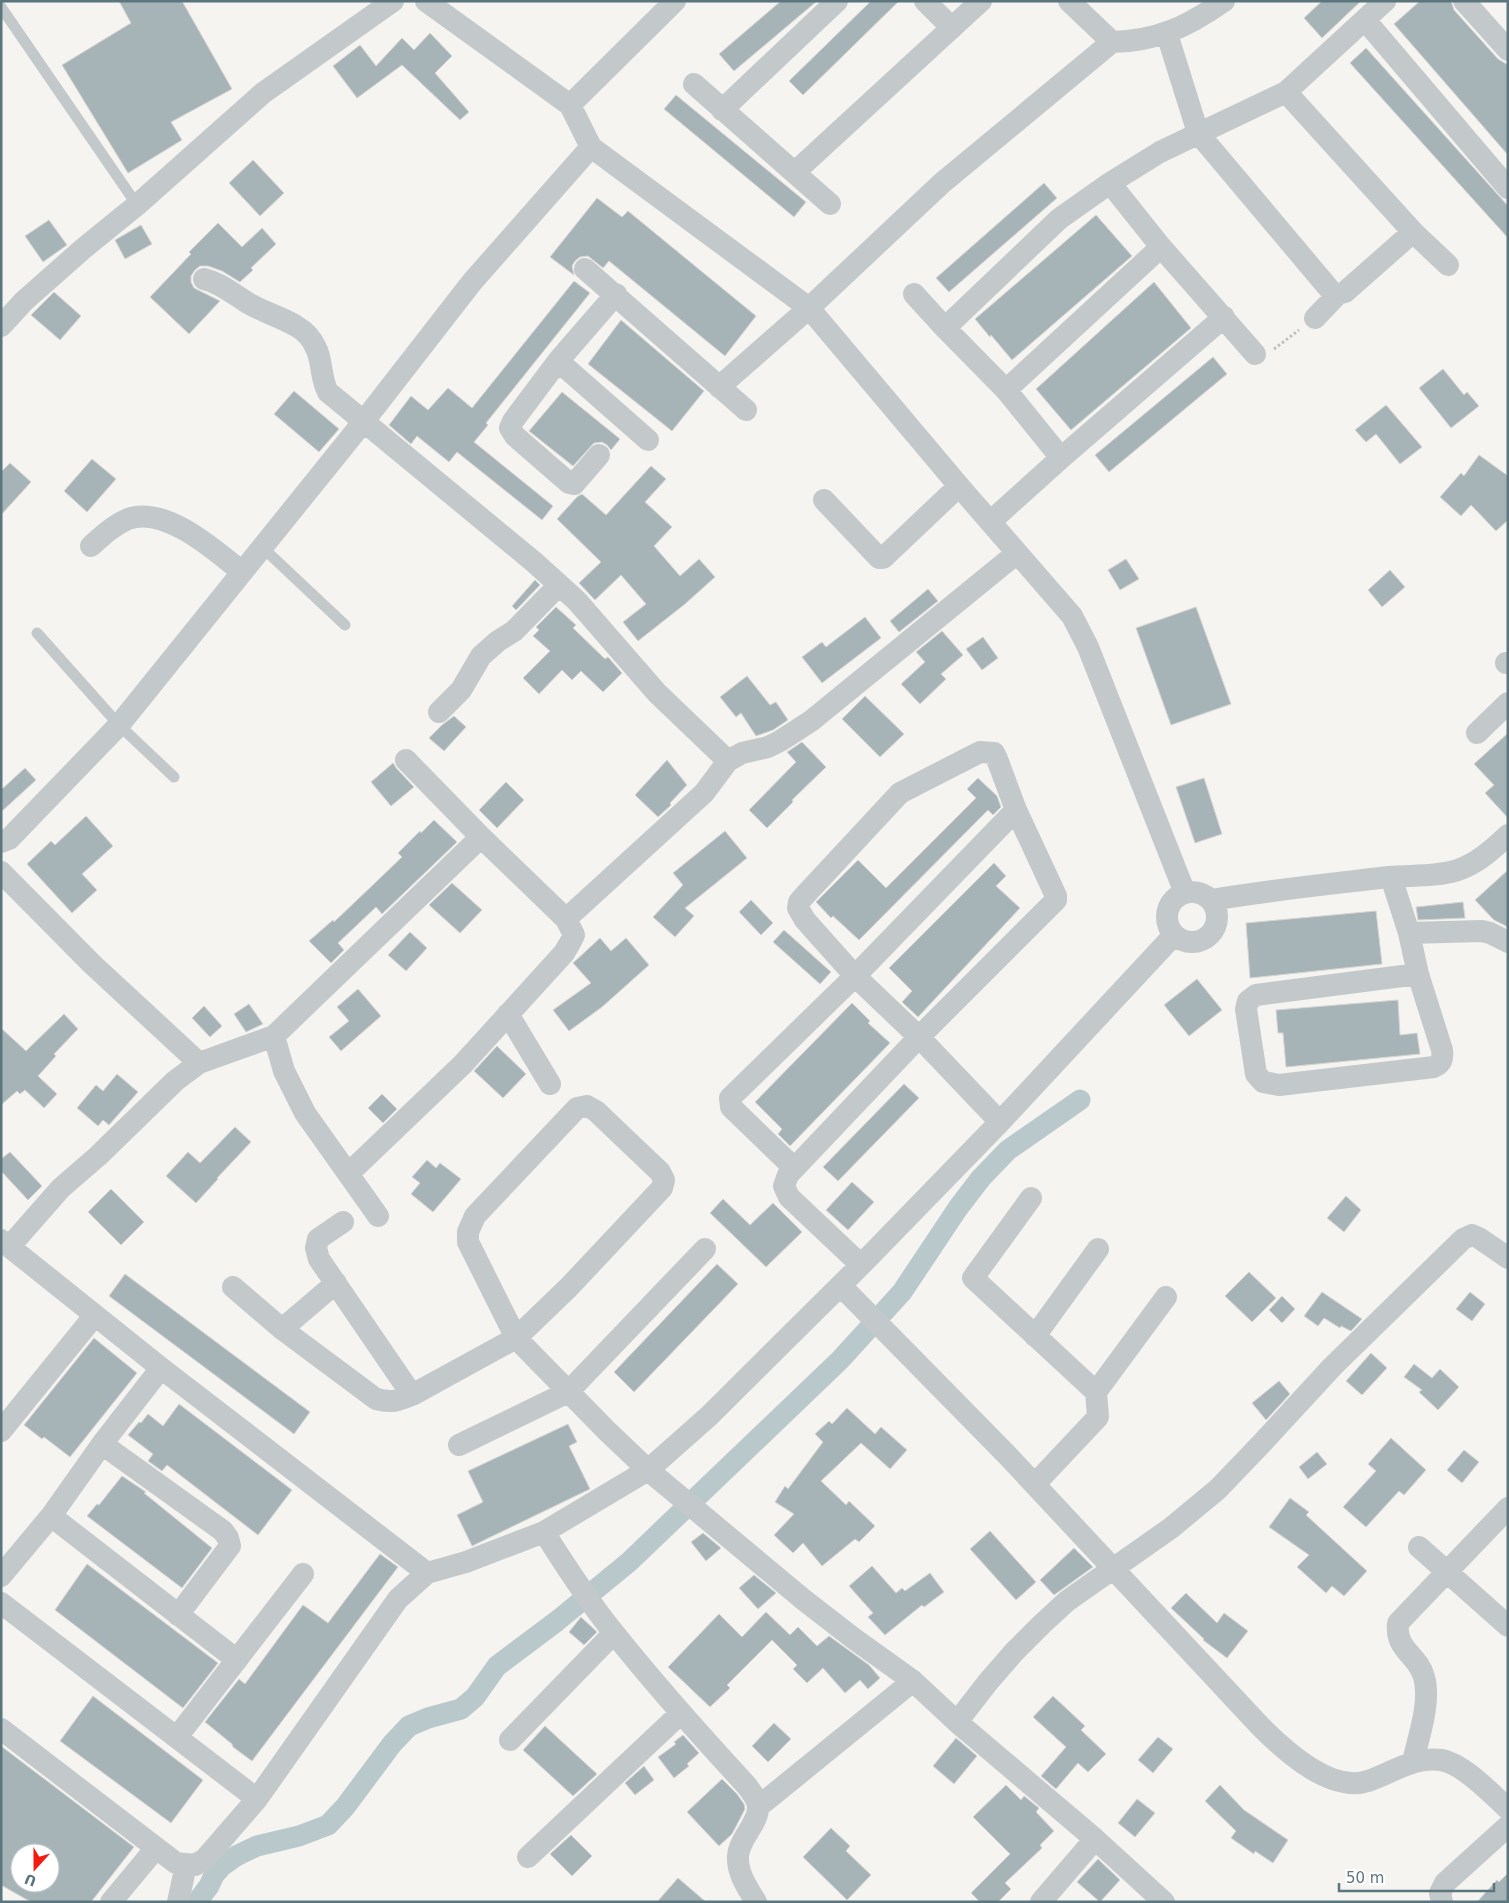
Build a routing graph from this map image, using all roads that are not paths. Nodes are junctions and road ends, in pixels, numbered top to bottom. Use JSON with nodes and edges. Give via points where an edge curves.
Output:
{"nodes":[{"id":1,"x":393,"y":1,"type":"edge"},
{"id":2,"x":426,"y":1,"type":"edge"},
{"id":3,"x":674,"y":1,"type":"edge"},
{"id":4,"x":837,"y":1,"type":"edge"},
{"id":5,"x":925,"y":1,"type":"edge"},
{"id":6,"x":980,"y":1,"type":"edge"},
{"id":7,"x":1069,"y":1,"type":"edge"},
{"id":8,"x":1224,"y":1,"type":"edge"},
{"id":9,"x":1385,"y":1,"type":"edge"},
{"id":10,"x":1464,"y":1,"type":"edge"},
{"id":11,"x":1,"y":7,"type":"edge"},
{"id":12,"x":1365,"y":20,"type":"junction"},
{"id":13,"x":952,"y":28,"type":"junction"},
{"id":14,"x":1167,"y":34,"type":"junction"},
{"id":15,"x":1112,"y":42,"type":"junction"},
{"id":16,"x":1508,"y":50,"type":"edge"},
{"id":17,"x":694,"y":84,"type":"dead end"},
{"id":18,"x":1286,"y":92,"type":"junction"},
{"id":19,"x":570,"y":105,"type":"junction"},
{"id":20,"x":722,"y":110,"type":"junction"},
{"id":21,"x":1198,"y":133,"type":"junction"},
{"id":22,"x":591,"y":147,"type":"junction"},
{"id":23,"x":795,"y":172,"type":"junction"},
{"id":24,"x":1110,"y":183,"type":"junction"},
{"id":25,"x":1508,"y":188,"type":"edge"},
{"id":26,"x":830,"y":204,"type":"dead end"},
{"id":27,"x":137,"y":206,"type":"junction"},
{"id":28,"x":1413,"y":232,"type":"junction"},
{"id":29,"x":1161,"y":247,"type":"junction"},
{"id":30,"x":1448,"y":265,"type":"dead end"},
{"id":31,"x":586,"y":269,"type":"dead end"},
{"id":32,"x":204,"y":279,"type":"dead end"},
{"id":33,"x":616,"y":294,"type":"junction"},
{"id":34,"x":914,"y":294,"type":"dead end"},
{"id":35,"x":1338,"y":294,"type":"junction"},
{"id":36,"x":809,"y":308,"type":"junction"},
{"id":37,"x":1224,"y":318,"type":"junction"},
{"id":38,"x":1315,"y":318,"type":"road end"},
{"id":39,"x":1,"y":326,"type":"edge"},
{"id":40,"x":944,"y":328,"type":"junction"},
{"id":41,"x":1255,"y":354,"type":"road end"},
{"id":42,"x":558,"y":361,"type":"junction"},
{"id":43,"x":719,"y":387,"type":"junction"},
{"id":44,"x":1006,"y":390,"type":"junction"},
{"id":45,"x":746,"y":410,"type":"dead end"},
{"id":46,"x":364,"y":421,"type":"junction"},
{"id":47,"x":648,"y":440,"type":"dead end"},
{"id":48,"x":598,"y":455,"type":"dead end"},
{"id":49,"x":1061,"y":458,"type":"junction"},
{"id":50,"x":959,"y":486,"type":"junction"},
{"id":51,"x":824,"y":500,"type":"dead end"},
{"id":52,"x":990,"y":522,"type":"junction"},
{"id":53,"x":91,"y":546,"type":"dead end"},
{"id":54,"x":262,"y":547,"type":"junction"},
{"id":55,"x":1017,"y":553,"type":"junction"},
{"id":56,"x":242,"y":572,"type":"junction"},
{"id":57,"x":559,"y":585,"type":"junction"},
{"id":58,"x":345,"y":625,"type":"dead end"},
{"id":59,"x":37,"y":633,"type":"dead end"},
{"id":60,"x":1508,"y":703,"type":"edge"},
{"id":61,"x":439,"y":712,"type":"dead end"},
{"id":62,"x":119,"y":725,"type":"junction"},
{"id":63,"x":1477,"y":733,"type":"dead end"},
{"id":64,"x":406,"y":760,"type":"dead end"},
{"id":65,"x":728,"y":761,"type":"junction"},
{"id":66,"x":174,"y":777,"type":"dead end"},
{"id":67,"x":1016,"y":810,"type":"junction"},
{"id":68,"x":1508,"y":835,"type":"edge"},
{"id":69,"x":481,"y":837,"type":"junction"},
{"id":70,"x":1,"y":842,"type":"edge"},
{"id":71,"x":1,"y":872,"type":"edge"},
{"id":72,"x":1391,"y":877,"type":"junction"},
{"id":73,"x":1185,"y":893,"type":"junction"},
{"id":74,"x":1211,"y":900,"type":"junction"},
{"id":75,"x":566,"y":919,"type":"junction"},
{"id":76,"x":1410,"y":933,"type":"junction"},
{"id":77,"x":1174,"y":935,"type":"junction"},
{"id":78,"x":1508,"y":942,"type":"edge"},
{"id":79,"x":1418,"y":974,"type":"junction"},
{"id":80,"x":855,"y":976,"type":"junction"},
{"id":81,"x":508,"y":1014,"type":"junction"},
{"id":82,"x":274,"y":1036,"type":"junction"},
{"id":83,"x":919,"y":1037,"type":"junction"},
{"id":84,"x":199,"y":1063,"type":"junction"},
{"id":85,"x":550,"y":1084,"type":"dead end"},
{"id":86,"x":1000,"y":1122,"type":"junction"},
{"id":87,"x":794,"y":1168,"type":"junction"},
{"id":88,"x":348,"y":1174,"type":"junction"},
{"id":89,"x":1031,"y":1198,"type":"dead end"},
{"id":90,"x":378,"y":1216,"type":"dead end"},
{"id":91,"x":343,"y":1222,"type":"dead end"},
{"id":92,"x":6,"y":1243,"type":"edge"},
{"id":93,"x":705,"y":1249,"type":"dead end"},
{"id":94,"x":1098,"y":1249,"type":"dead end"},
{"id":95,"x":1508,"y":1258,"type":"edge"},
{"id":96,"x":861,"y":1265,"type":"junction"},
{"id":97,"x":336,"y":1283,"type":"junction"},
{"id":98,"x":840,"y":1286,"type":"junction"},
{"id":99,"x":233,"y":1287,"type":"dead end"},
{"id":100,"x":1166,"y":1298,"type":"dead end"},
{"id":101,"x":95,"y":1315,"type":"junction"},
{"id":102,"x":282,"y":1329,"type":"junction"},
{"id":103,"x":1035,"y":1336,"type":"junction"},
{"id":104,"x":516,"y":1338,"type":"junction"},
{"id":105,"x":161,"y":1368,"type":"junction"},
{"id":106,"x":568,"y":1392,"type":"junction"},
{"id":107,"x":1096,"y":1392,"type":"junction"},
{"id":108,"x":412,"y":1395,"type":"junction"},
{"id":109,"x":1,"y":1431,"type":"edge"},
{"id":110,"x":102,"y":1444,"type":"junction"},
{"id":111,"x":459,"y":1445,"type":"dead end"},
{"id":112,"x":648,"y":1470,"type":"junction"},
{"id":113,"x":1034,"y":1484,"type":"junction"},
{"id":114,"x":1508,"y":1508,"type":"edge"},
{"id":115,"x":51,"y":1516,"type":"junction"},
{"id":116,"x":544,"y":1532,"type":"junction"},
{"id":117,"x":1419,"y":1547,"type":"dead end"},
{"id":118,"x":1112,"y":1568,"type":"junction"},
{"id":119,"x":1446,"y":1571,"type":"junction"},
{"id":120,"x":427,"y":1573,"type":"junction"},
{"id":121,"x":303,"y":1574,"type":"dead end"},
{"id":122,"x":1,"y":1576,"type":"edge"},
{"id":123,"x":1,"y":1603,"type":"edge"},
{"id":124,"x":178,"y":1615,"type":"junction"},
{"id":125,"x":1508,"y":1626,"type":"edge"},
{"id":126,"x":614,"y":1633,"type":"junction"},
{"id":127,"x":238,"y":1660,"type":"junction"},
{"id":128,"x":913,"y":1681,"type":"junction"},
{"id":129,"x":681,"y":1714,"type":"junction"},
{"id":130,"x":957,"y":1722,"type":"junction"},
{"id":131,"x":1,"y":1729,"type":"edge"},
{"id":132,"x":177,"y":1737,"type":"junction"},
{"id":133,"x":510,"y":1740,"type":"dead end"},
{"id":134,"x":1414,"y":1761,"type":"junction"},
{"id":135,"x":257,"y":1799,"type":"junction"},
{"id":136,"x":758,"y":1807,"type":"junction"},
{"id":137,"x":1508,"y":1809,"type":"edge"},
{"id":138,"x":1508,"y":1826,"type":"edge"},
{"id":139,"x":1095,"y":1839,"type":"junction"},
{"id":140,"x":156,"y":1848,"type":"junction"},
{"id":141,"x":528,"y":1857,"type":"dead end"},
{"id":142,"x":186,"y":1865,"type":"junction"},
{"id":143,"x":178,"y":1900,"type":"edge"},
{"id":144,"x":112,"y":1902,"type":"edge"},
{"id":145,"x":756,"y":1902,"type":"edge"},
{"id":146,"x":1040,"y":1902,"type":"edge"},
{"id":147,"x":1164,"y":1902,"type":"edge"},
{"id":148,"x":1442,"y":1902,"type":"edge"}],
"edges":[{"from":1,"to":27,"type":"street","via":[[263,93]]},
{"from":2,"to":19,"type":"street"},
{"from":3,"to":19,"type":"street"},
{"from":4,"to":20,"type":"street"},
{"from":5,"to":13,"type":"street"},
{"from":6,"to":13,"type":"street"},
{"from":7,"to":15,"type":"street"},
{"from":8,"to":14,"type":"street","via":[[1190,24]]},
{"from":9,"to":12,"type":"street"},
{"from":10,"to":16,"type":"street"},
{"from":11,"to":27,"type":"lane"},
{"from":12,"to":18,"type":"street"},
{"from":12,"to":25,"type":"street"},
{"from":13,"to":23,"type":"street"},
{"from":14,"to":15,"type":"street","via":[[1134,42]]},
{"from":14,"to":21,"type":"street"},
{"from":15,"to":36,"type":"street","via":[[942,183]]},
{"from":17,"to":20,"type":"street"},
{"from":18,"to":21,"type":"street"},
{"from":18,"to":28,"type":"street"},
{"from":19,"to":22,"type":"street"},
{"from":20,"to":23,"type":"street"},
{"from":21,"to":24,"type":"street"},
{"from":21,"to":35,"type":"street","via":[[1332,291]]},
{"from":22,"to":36,"type":"street"},
{"from":22,"to":46,"type":"street","via":[[472,282]]},
{"from":23,"to":26,"type":"street"},
{"from":24,"to":29,"type":"street"},
{"from":24,"to":40,"type":"street","via":[[1058,219]]},
{"from":27,"to":39,"type":"street","via":[[84,248]]},
{"from":28,"to":30,"type":"street"},
{"from":28,"to":35,"type":"street","via":[[1345,292]]},
{"from":29,"to":37,"type":"street"},
{"from":29,"to":44,"type":"street"},
{"from":31,"to":33,"type":"street"},
{"from":32,"to":46,"type":"street","via":[[215,281],[248,303],[297,326],[309,336],[321,362],[323,385]]},
{"from":33,"to":42,"type":"street"},
{"from":33,"to":43,"type":"street"},
{"from":34,"to":40,"type":"street"},
{"from":35,"to":38,"type":"street"},
{"from":36,"to":43,"type":"street"},
{"from":36,"to":50,"type":"street"},
{"from":37,"to":41,"type":"street"},
{"from":37,"to":49,"type":"street"},
{"from":40,"to":44,"type":"street"},
{"from":42,"to":47,"type":"street"},
{"from":42,"to":48,"type":"street","via":[[510,428],[569,483],[574,484]]},
{"from":43,"to":45,"type":"street"},
{"from":44,"to":49,"type":"street"},
{"from":46,"to":54,"type":"street"},
{"from":46,"to":57,"type":"street"},
{"from":49,"to":52,"type":"street"},
{"from":50,"to":51,"type":"street","via":[[883,558],[879,558]]},
{"from":50,"to":52,"type":"street"},
{"from":52,"to":55,"type":"street"},
{"from":53,"to":56,"type":"street","via":[[108,530],[130,518],[154,517],[193,533]]},
{"from":54,"to":56,"type":"street"},
{"from":54,"to":58,"type":"lane"},
{"from":55,"to":65,"type":"street","via":[[810,721],[780,742],[742,753]]},
{"from":55,"to":73,"type":"street","via":[[1072,616],[1088,647]]},
{"from":56,"to":62,"type":"street"},
{"from":57,"to":61,"type":"street","via":[[514,631],[481,656],[460,690]]},
{"from":57,"to":65,"type":"street","via":[[597,623],[657,693]]},
{"from":59,"to":62,"type":"lane"},
{"from":60,"to":63,"type":"street"},
{"from":62,"to":66,"type":"lane"},
{"from":62,"to":70,"type":"street","via":[[9,839]]},
{"from":64,"to":69,"type":"street"},
{"from":65,"to":75,"type":"street","via":[[704,793]]},
{"from":67,"to":80,"type":"street"},
{"from":67,"to":80,"type":"street","via":[[998,759],[994,753],[988,752],[980,752],[900,793],[799,902],[798,908],[805,920]]},
{"from":67,"to":83,"type":"street","via":[[1056,900]]},
{"from":68,"to":72,"type":"street","via":[[1488,854],[1457,870]]},
{"from":69,"to":75,"type":"street"},
{"from":69,"to":82,"type":"street"},
{"from":71,"to":84,"type":"street","via":[[92,964]]},
{"from":72,"to":74,"type":"street"},
{"from":72,"to":76,"type":"street"},
{"from":73,"to":74,"type":"street","via":[[1203,894]]},
{"from":73,"to":77,"type":"street","via":[[1177,896],[1168,911],[1169,928]]},
{"from":74,"to":77,"type":"street","via":[[1216,907],[1217,924],[1207,938],[1190,942]]},
{"from":75,"to":81,"type":"street","via":[[574,934],[570,944]]},
{"from":76,"to":78,"type":"street","via":[[1482,931]]},
{"from":76,"to":79,"type":"street"},
{"from":77,"to":86,"type":"street"},
{"from":79,"to":79,"type":"street","via":[[1442,1050],[1439,1065],[1279,1085],[1263,1082],[1256,1074],[1246,1008],[1256,994]]},
{"from":80,"to":83,"type":"street"},
{"from":80,"to":87,"type":"street","via":[[730,1098],[731,1107]]},
{"from":81,"to":85,"type":"street"},
{"from":81,"to":88,"type":"street","via":[[463,1064]]},
{"from":82,"to":84,"type":"street"},
{"from":82,"to":88,"type":"street","via":[[284,1071],[298,1101]]},
{"from":83,"to":86,"type":"street"},
{"from":83,"to":87,"type":"street"},
{"from":84,"to":92,"type":"street","via":[[175,1081]]},
{"from":86,"to":96,"type":"street"},
{"from":87,"to":96,"type":"street","via":[[784,1186],[789,1198]]},
{"from":88,"to":90,"type":"street"},
{"from":89,"to":103,"type":"street","via":[[973,1278]]},
{"from":91,"to":97,"type":"street","via":[[318,1239],[316,1248]]},
{"from":92,"to":101,"type":"street"},
{"from":93,"to":106,"type":"street"},
{"from":94,"to":103,"type":"street"},
{"from":95,"to":118,"type":"street","via":[[1472,1235],[1462,1239],[1332,1367],[1218,1489],[1170,1528]]},
{"from":96,"to":98,"type":"street"},
{"from":97,"to":102,"type":"street"},
{"from":97,"to":108,"type":"street"},
{"from":98,"to":112,"type":"street","via":[[710,1416]]},
{"from":98,"to":113,"type":"street"},
{"from":99,"to":102,"type":"street"},
{"from":100,"to":107,"type":"street"},
{"from":101,"to":105,"type":"street"},
{"from":101,"to":109,"type":"street"},
{"from":102,"to":108,"type":"street","via":[[376,1400],[396,1402]]},
{"from":103,"to":107,"type":"street"},
{"from":104,"to":104,"type":"street","via":[[468,1242],[468,1232],[475,1216],[577,1108],[587,1106],[660,1172],[664,1180],[662,1188]]},
{"from":104,"to":106,"type":"street"},
{"from":104,"to":108,"type":"street"},
{"from":105,"to":110,"type":"street"},
{"from":105,"to":120,"type":"street"},
{"from":106,"to":111,"type":"street"},
{"from":106,"to":112,"type":"street"},
{"from":107,"to":113,"type":"street","via":[[1098,1417]]},
{"from":110,"to":115,"type":"street"},
{"from":110,"to":124,"type":"street","via":[[223,1531],[228,1538],[230,1546]]},
{"from":112,"to":116,"type":"street"},
{"from":112,"to":128,"type":"street","via":[[804,1600]]},
{"from":113,"to":118,"type":"street"},
{"from":114,"to":119,"type":"street"},
{"from":115,"to":122,"type":"street"},
{"from":115,"to":124,"type":"street"},
{"from":116,"to":120,"type":"street","via":[[466,1562]]},
{"from":116,"to":126,"type":"street"},
{"from":117,"to":119,"type":"street"},
{"from":118,"to":130,"type":"street","via":[[1067,1601],[1034,1631]]},
{"from":118,"to":134,"type":"street","via":[[1261,1727],[1315,1771],[1348,1784],[1367,1781]]},
{"from":119,"to":125,"type":"street"},
{"from":119,"to":134,"type":"street","via":[[1398,1622],[1399,1638],[1422,1669],[1427,1693]]},
{"from":120,"to":135,"type":"street","via":[[398,1599]]},
{"from":121,"to":127,"type":"street"},
{"from":123,"to":132,"type":"street"},
{"from":124,"to":127,"type":"street"},
{"from":126,"to":129,"type":"street"},
{"from":126,"to":133,"type":"street"},
{"from":127,"to":132,"type":"street"},
{"from":128,"to":130,"type":"street"},
{"from":128,"to":136,"type":"street"},
{"from":129,"to":136,"type":"street","via":[[747,1786]]},
{"from":129,"to":141,"type":"street"},
{"from":130,"to":139,"type":"street"},
{"from":131,"to":140,"type":"street"},
{"from":132,"to":135,"type":"street"},
{"from":134,"to":137,"type":"street","via":[[1441,1760],[1457,1767],[1472,1776]]},
{"from":135,"to":142,"type":"street","via":[[205,1859]]},
{"from":136,"to":145,"type":"street","via":[[738,1853],[742,1879]]},
{"from":138,"to":148,"type":"street","via":[[1445,1883],[1440,1893]]},
{"from":139,"to":146,"type":"street"},
{"from":139,"to":147,"type":"street"},
{"from":140,"to":142,"type":"street","via":[[176,1863]]},
{"from":140,"to":144,"type":"street"},
{"from":142,"to":143,"type":"street"}]}
